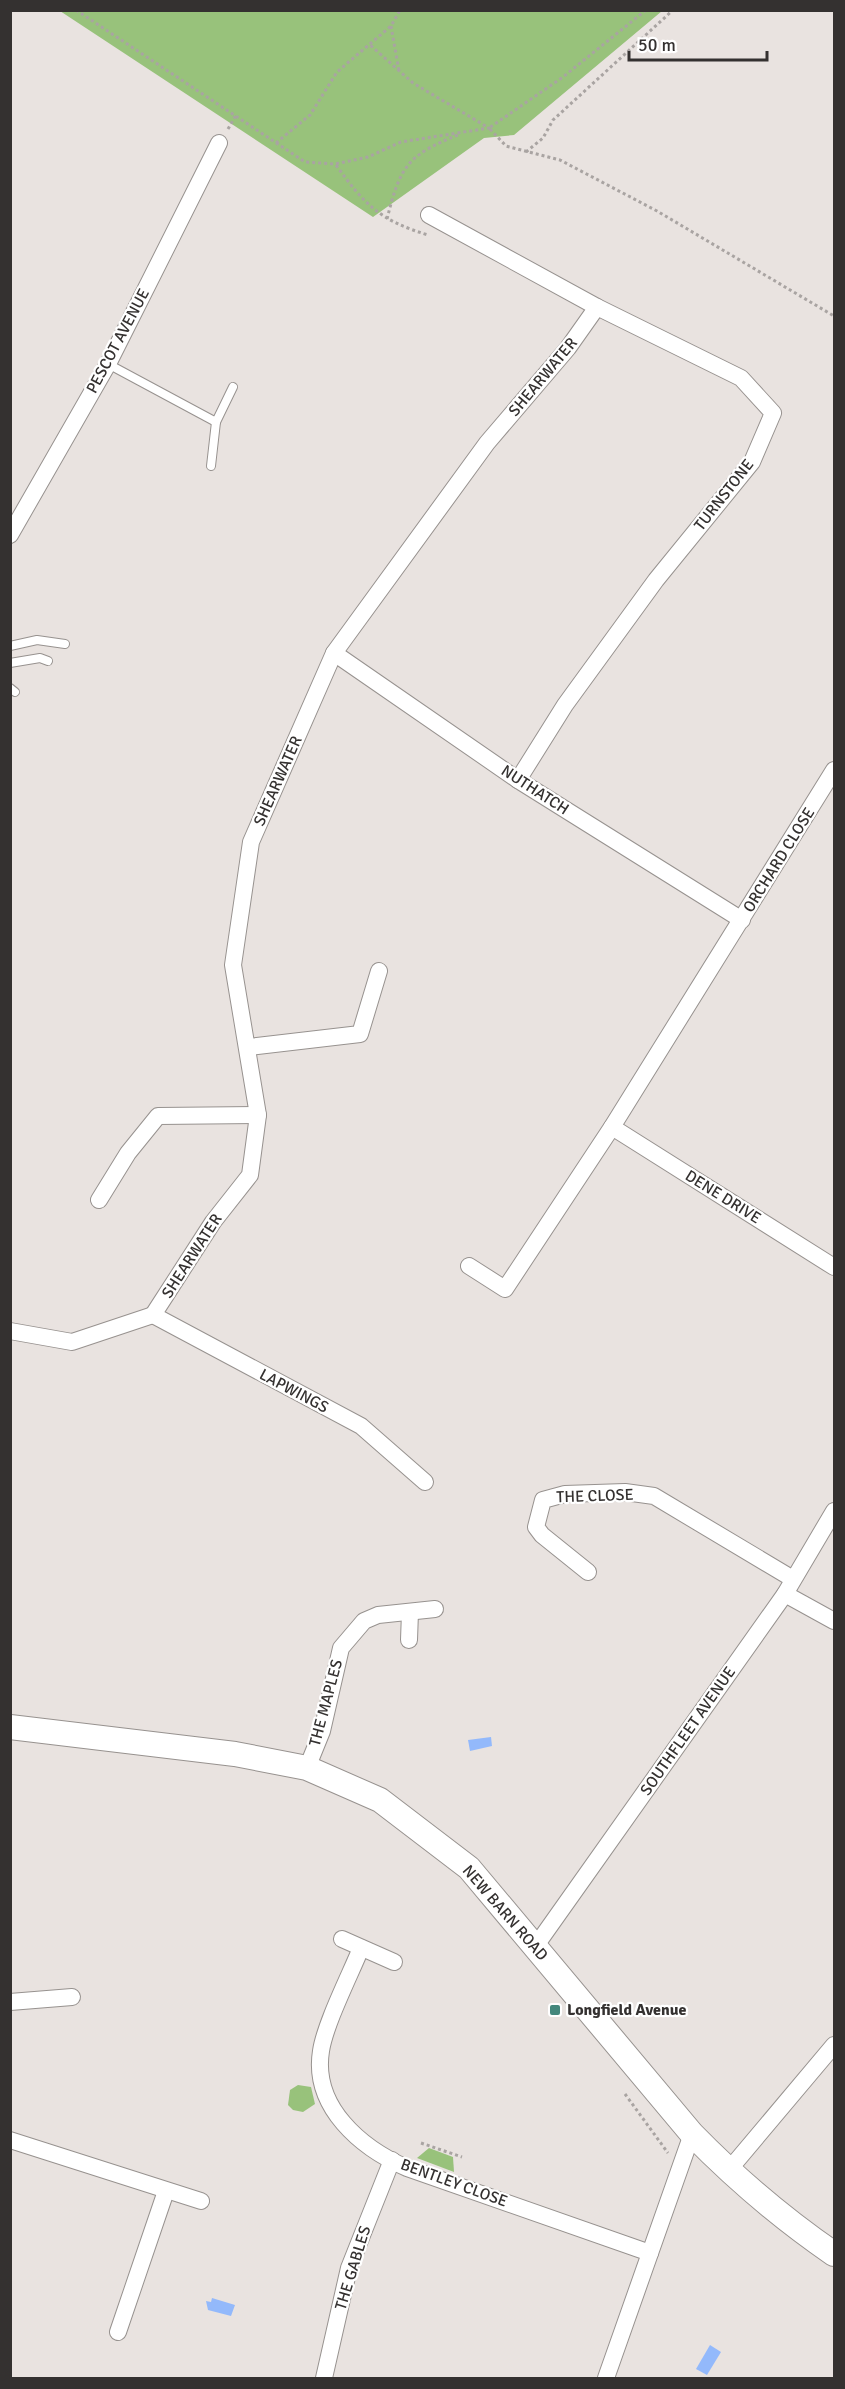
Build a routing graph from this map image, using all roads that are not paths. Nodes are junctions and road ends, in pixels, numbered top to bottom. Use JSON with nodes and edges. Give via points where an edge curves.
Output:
{"nodes":[{"id":1,"x":219,"y":143,"type":"dead end"},
{"id":2,"x":429,"y":215,"type":"dead end"},
{"id":3,"x":597,"y":307,"type":"junction"},
{"id":4,"x":108,"y":364,"type":"junction"},
{"id":5,"x":233,"y":387,"type":"dead end"},
{"id":6,"x":216,"y":422,"type":"junction"},
{"id":7,"x":211,"y":466,"type":"dead end"},
{"id":8,"x":10,"y":535,"type":"edge"},
{"id":9,"x":65,"y":644,"type":"dead end"},
{"id":10,"x":10,"y":646,"type":"edge"},
{"id":11,"x":334,"y":652,"type":"junction"},
{"id":12,"x":48,"y":661,"type":"dead end"},
{"id":13,"x":10,"y":663,"type":"edge"},
{"id":14,"x":834,"y":770,"type":"edge"},
{"id":15,"x":518,"y":780,"type":"junction"},
{"id":16,"x":742,"y":920,"type":"junction"},
{"id":17,"x":379,"y":971,"type":"dead end"},
{"id":18,"x":249,"y":1047,"type":"junction"},
{"id":19,"x":258,"y":1115,"type":"junction"},
{"id":20,"x":612,"y":1127,"type":"junction"},
{"id":21,"x":99,"y":1200,"type":"dead end"},
{"id":22,"x":469,"y":1266,"type":"dead end"},
{"id":23,"x":834,"y":1267,"type":"edge"},
{"id":24,"x":153,"y":1315,"type":"junction"},
{"id":25,"x":10,"y":1331,"type":"edge"},
{"id":26,"x":425,"y":1482,"type":"dead end"},
{"id":27,"x":834,"y":1511,"type":"edge"},
{"id":28,"x":588,"y":1572,"type":"dead end"},
{"id":29,"x":789,"y":1586,"type":"junction"},
{"id":30,"x":435,"y":1609,"type":"dead end"},
{"id":31,"x":410,"y":1612,"type":"junction"},
{"id":32,"x":834,"y":1621,"type":"edge"},
{"id":33,"x":409,"y":1640,"type":"dead end"},
{"id":34,"x":10,"y":1727,"type":"edge"},
{"id":35,"x":307,"y":1768,"type":"junction"},
{"id":36,"x":342,"y":1939,"type":"dead end"},
{"id":37,"x":535,"y":1947,"type":"junction"},
{"id":38,"x":361,"y":1948,"type":"junction"},
{"id":39,"x":394,"y":1962,"type":"dead end"},
{"id":40,"x":72,"y":1997,"type":"dead end"},
{"id":41,"x":10,"y":2002,"type":"edge"},
{"id":42,"x":834,"y":2045,"type":"edge"},
{"id":43,"x":692,"y":2134,"type":"junction"},
{"id":44,"x":10,"y":2139,"type":"edge"},
{"id":45,"x":392,"y":2160,"type":"junction"},
{"id":46,"x":728,"y":2171,"type":"junction"},
{"id":47,"x":166,"y":2191,"type":"junction"},
{"id":48,"x":201,"y":2201,"type":"dead end"},
{"id":49,"x":650,"y":2253,"type":"junction"},
{"id":50,"x":834,"y":2254,"type":"edge"},
{"id":51,"x":118,"y":2332,"type":"dead end"},
{"id":52,"x":324,"y":2379,"type":"edge"},
{"id":53,"x":606,"y":2379,"type":"edge"}],
"edges":[{"from":1,"to":4,"type":"street","name":"PESCOT AVENUE"},
{"from":2,"to":3,"type":"street","name":"TURNSTONE"},
{"from":3,"to":11,"type":"street","name":"SHEARWATER","via":[[568,348],[487,443]]},
{"from":3,"to":15,"type":"street","name":"TURNSTONE","via":[[741,378],[773,413],[752,462],[649,590],[566,705]]},
{"from":4,"to":6,"type":"lane"},
{"from":4,"to":8,"type":"street","name":"PESCOT AVENUE"},
{"from":5,"to":6,"type":"lane"},
{"from":6,"to":7,"type":"lane"},
{"from":9,"to":10,"type":"lane","via":[[37,640]]},
{"from":11,"to":15,"type":"street","name":"NUTHATCH"},
{"from":11,"to":18,"type":"street","name":"SHEARWATER","via":[[251,842],[233,965]]},
{"from":12,"to":13,"type":"lane","via":[[40,658]]},
{"from":14,"to":16,"type":"street","name":"ORCHARD CLOSE"},
{"from":15,"to":16,"type":"street","name":"NUTHATCH"},
{"from":16,"to":20,"type":"street"},
{"from":17,"to":18,"type":"street","via":[[360,1034]]},
{"from":18,"to":19,"type":"street","name":"SHEARWATER"},
{"from":19,"to":21,"type":"street","via":[[158,1116],[128,1153]]},
{"from":19,"to":24,"type":"street","name":"SHEARWATER","via":[[250,1175],[213,1222]]},
{"from":20,"to":22,"type":"street","via":[[505,1289]]},
{"from":20,"to":23,"type":"street","name":"DENE DRIVE"},
{"from":24,"to":25,"type":"street","via":[[72,1342]]},
{"from":24,"to":26,"type":"street","name":"LAPWINGS","via":[[361,1426]]},
{"from":27,"to":29,"type":"street","name":"SOUTHFLEET AVENUE"},
{"from":28,"to":29,"type":"street","name":"THE CLOSE","via":[[536,1527],[543,1500],[565,1494],[625,1492],[654,1496]]},
{"from":29,"to":32,"type":"street"},
{"from":29,"to":37,"type":"street","name":"SOUTHFLEET AVENUE"},
{"from":30,"to":31,"type":"street","name":"THE MAPLES"},
{"from":31,"to":33,"type":"street"},
{"from":31,"to":35,"type":"street","name":"THE MAPLES","via":[[364,1621],[341,1648],[322,1731]]},
{"from":34,"to":35,"type":"street","name":"NEW BARN ROAD","via":[[235,1754]]},
{"from":35,"to":37,"type":"street","name":"NEW BARN ROAD","via":[[380,1800],[469,1868]]},
{"from":36,"to":38,"type":"street"},
{"from":37,"to":43,"type":"street","name":"NEW BARN ROAD"},
{"from":38,"to":39,"type":"street"},
{"from":38,"to":45,"type":"street","name":"BENTLEY CLOSE","via":[[321,2047],[321,2076],[337,2117]]},
{"from":40,"to":41,"type":"street"},
{"from":42,"to":46,"type":"street"},
{"from":43,"to":46,"type":"street","name":"NEW BARN ROAD"},
{"from":43,"to":49,"type":"street"},
{"from":44,"to":47,"type":"street"},
{"from":45,"to":49,"type":"street","name":"BENTLEY CLOSE"},
{"from":45,"to":52,"type":"street","name":"THE GABLES","via":[[350,2268]]},
{"from":46,"to":50,"type":"street","name":"NEW BARN ROAD","via":[[797,2229]]},
{"from":47,"to":48,"type":"street"},
{"from":47,"to":51,"type":"street"},
{"from":49,"to":53,"type":"street"}]}
